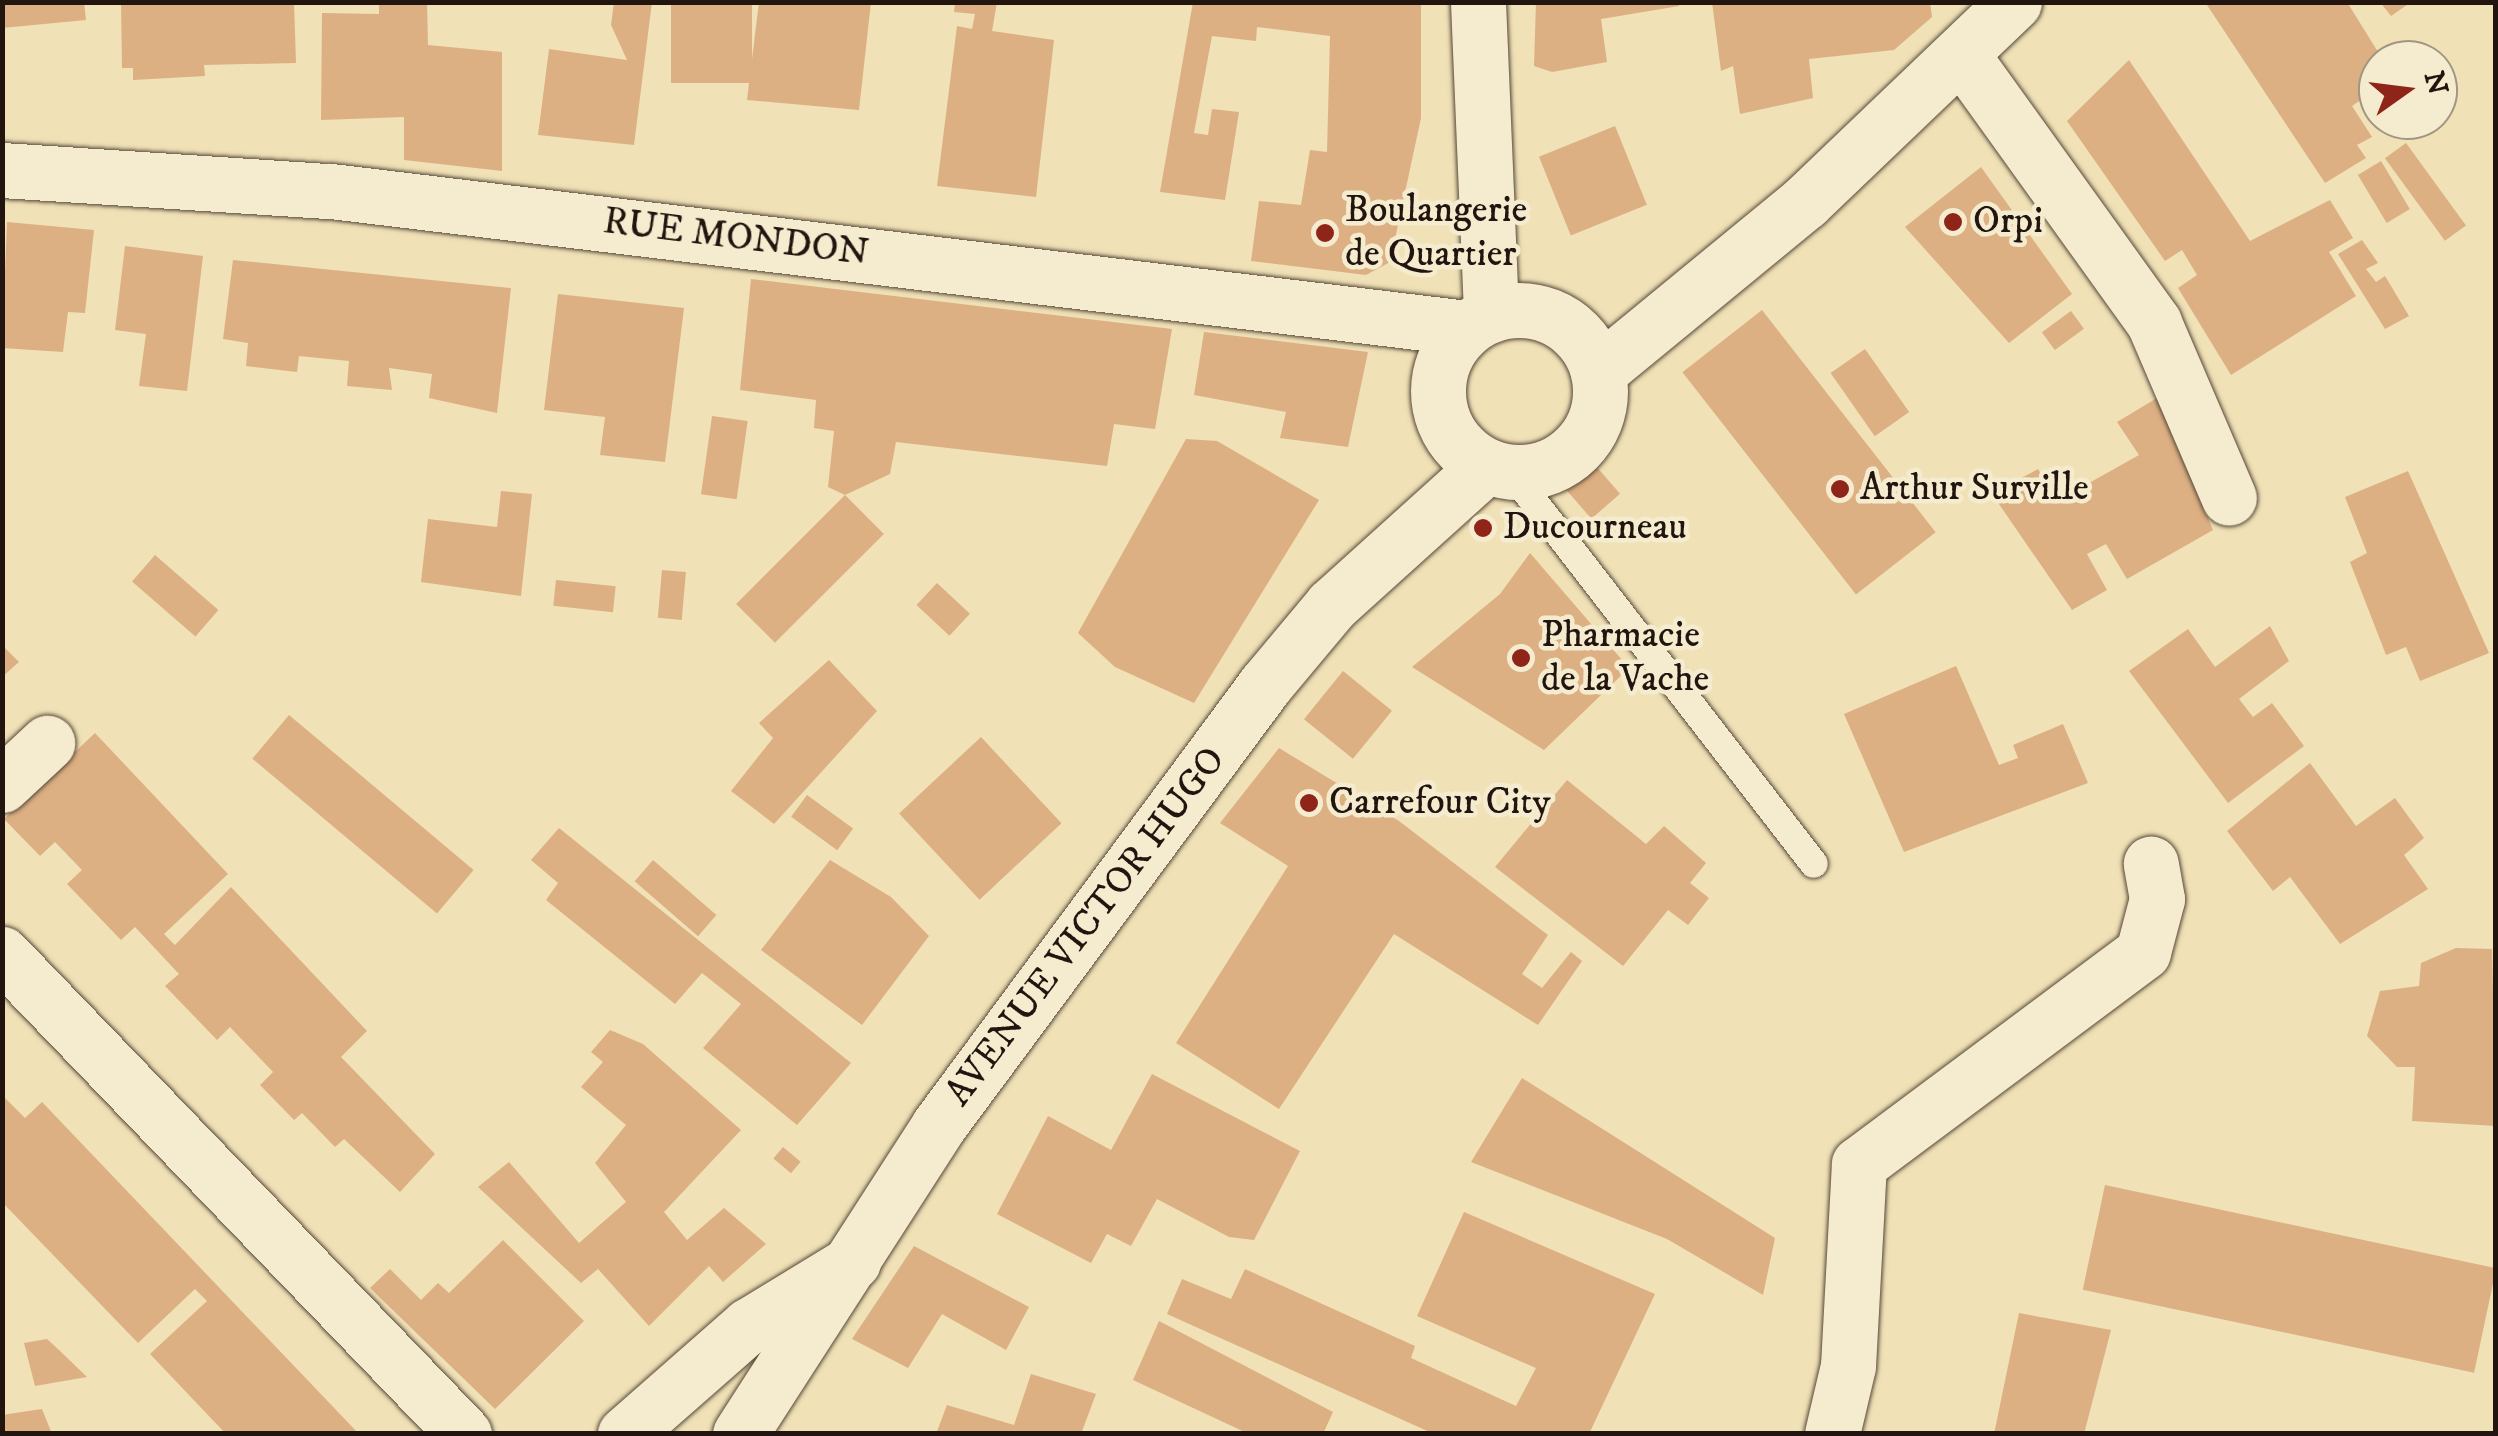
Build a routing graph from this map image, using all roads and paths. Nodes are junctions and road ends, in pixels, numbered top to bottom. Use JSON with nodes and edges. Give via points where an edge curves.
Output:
{"nodes":[{"id":1,"x":1478,"y":2,"type":"edge"},
{"id":2,"x":2014,"y":2,"type":"edge"},
{"id":3,"x":1961,"y":54,"type":"junction"},
{"id":4,"x":2,"y":170,"type":"edge"},
{"id":5,"x":1479,"y":321,"type":"junction"},
{"id":6,"x":1598,"y":372,"type":"junction"},
{"id":7,"x":1499,"y":469,"type":"junction"},
{"id":8,"x":2228,"y":498,"type":"dead end"},
{"id":9,"x":46,"y":743,"type":"dead end"},
{"id":10,"x":2,"y":784,"type":"edge"},
{"id":11,"x":1814,"y":864,"type":"dead end"},
{"id":12,"x":2151,"y":864,"type":"dead end"},
{"id":13,"x":2,"y":954,"type":"edge"},
{"id":14,"x":853,"y":1262,"type":"junction"},
{"id":15,"x":464,"y":1434,"type":"edge"},
{"id":16,"x":625,"y":1434,"type":"edge"},
{"id":17,"x":740,"y":1434,"type":"edge"},
{"id":18,"x":1832,"y":1434,"type":"edge"}],
"edges":[{"from":1,"to":5,"type":"street"},
{"from":2,"to":3,"type":"street"},
{"from":3,"to":6,"type":"street","via":[[1805,202]]},
{"from":3,"to":8,"type":"street","via":[[2154,323]]},
{"from":4,"to":5,"type":"street","name":"RUE MONDON","via":[[331,191]]},
{"from":5,"to":6,"type":"street","via":[[1545,313],[1588,346]]},
{"from":5,"to":7,"type":"street","via":[[1449,349],[1438,402],[1447,428]]},
{"from":6,"to":7,"type":"street","via":[[1600,397],[1581,445],[1537,470]]},
{"from":7,"to":11,"type":"lane"},
{"from":7,"to":14,"type":"street","name":"AVENUE VICTOR HUGO","via":[[1288,655],[938,1126]]},
{"from":9,"to":10,"type":"street"},
{"from":12,"to":18,"type":"street","via":[[2158,899],[2143,952],[1859,1164],[1848,1366]]},
{"from":13,"to":15,"type":"street"},
{"from":14,"to":16,"type":"street","via":[[748,1326]]},
{"from":14,"to":17,"type":"street","name":"AVENUE VICTOR HUGO"}]}
